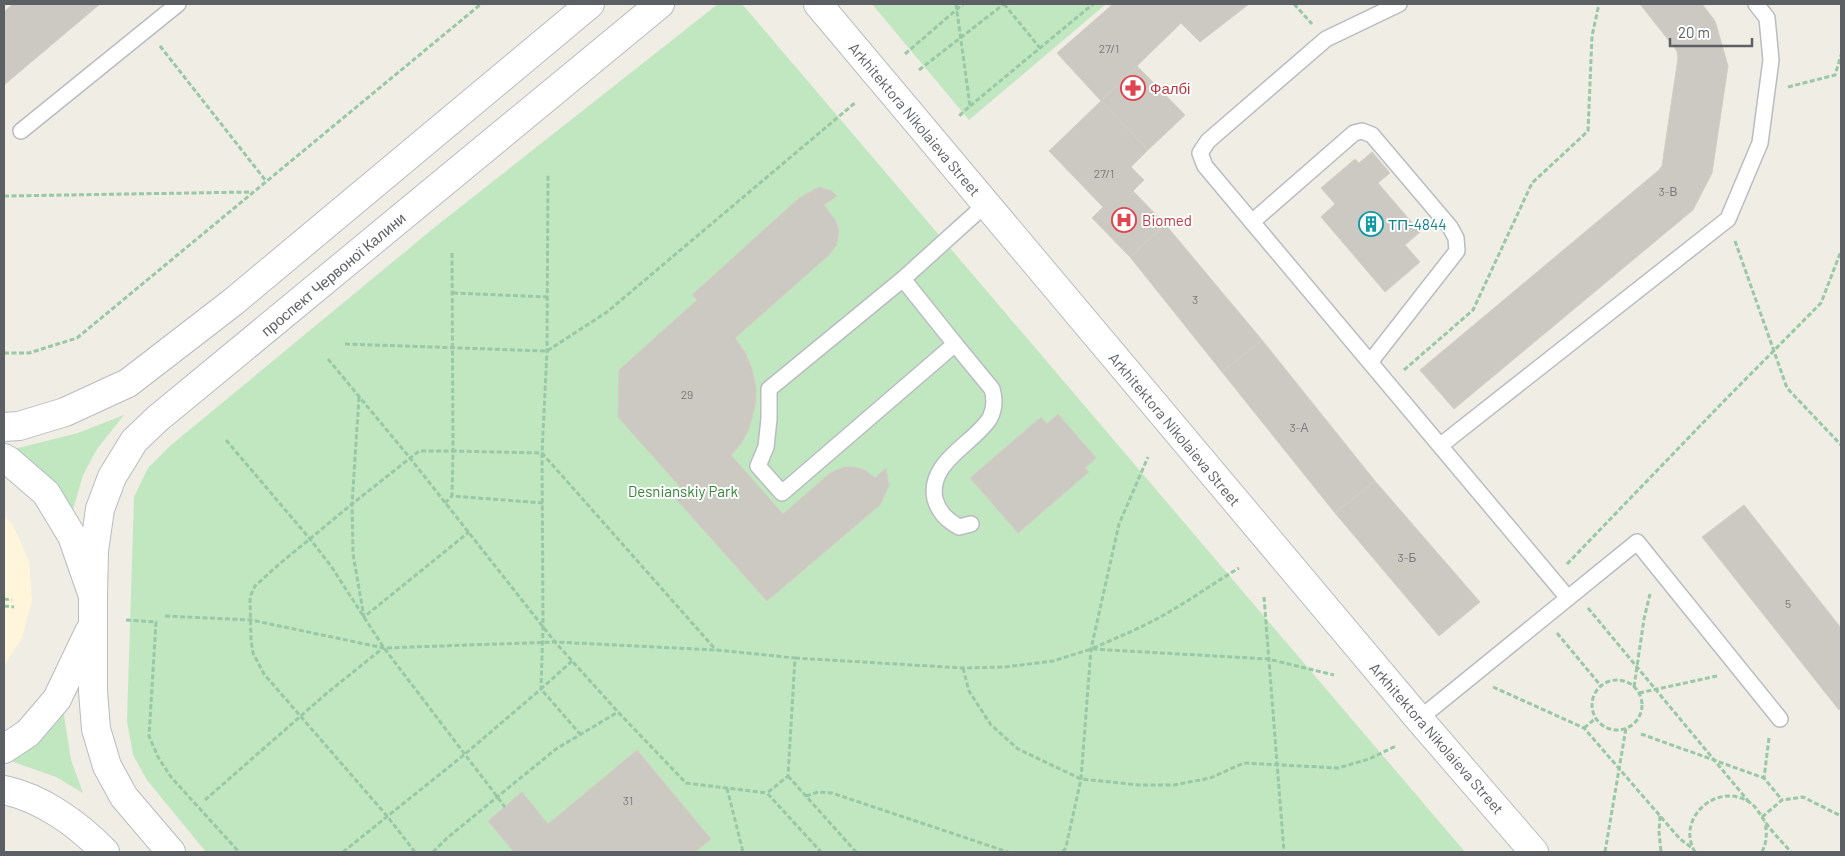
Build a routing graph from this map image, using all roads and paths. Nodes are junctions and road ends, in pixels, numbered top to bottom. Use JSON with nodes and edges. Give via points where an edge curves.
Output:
{"nodes":[{"id":1,"x":178,"y":4,"type":"edge"},
{"id":2,"x":481,"y":4,"type":"edge"},
{"id":3,"x":590,"y":4,"type":"edge"},
{"id":4,"x":660,"y":4,"type":"edge"},
{"id":5,"x":818,"y":4,"type":"edge"},
{"id":6,"x":956,"y":4,"type":"edge"},
{"id":7,"x":963,"y":4,"type":"edge"},
{"id":8,"x":1004,"y":4,"type":"edge"},
{"id":9,"x":1093,"y":4,"type":"edge"},
{"id":10,"x":1399,"y":4,"type":"edge"},
{"id":11,"x":1599,"y":4,"type":"edge"},
{"id":12,"x":1756,"y":4,"type":"edge"},
{"id":13,"x":957,"y":9,"type":"junction"},
{"id":14,"x":147,"y":29,"type":"junction"},
{"id":15,"x":961,"y":38,"type":"junction"},
{"id":16,"x":1040,"y":48,"type":"junction"},
{"id":17,"x":905,"y":54,"type":"dead end"},
{"id":18,"x":1841,"y":55,"type":"edge"},
{"id":19,"x":919,"y":70,"type":"dead end"},
{"id":20,"x":1768,"y":84,"type":"junction"},
{"id":21,"x":856,"y":102,"type":"dead end"},
{"id":22,"x":970,"y":106,"type":"junction"},
{"id":23,"x":958,"y":118,"type":"dead end"},
{"id":24,"x":21,"y":130,"type":"dead end"},
{"id":25,"x":548,"y":173,"type":"dead end"},
{"id":26,"x":266,"y":181,"type":"junction"},
{"id":27,"x":253,"y":192,"type":"junction"},
{"id":28,"x":4,"y":196,"type":"edge"},
{"id":29,"x":986,"y":204,"type":"junction"},
{"id":30,"x":1728,"y":219,"type":"junction"},
{"id":31,"x":1252,"y":222,"type":"junction"},
{"id":32,"x":452,"y":251,"type":"dead end"},
{"id":33,"x":1841,"y":251,"type":"edge"},
{"id":34,"x":903,"y":279,"type":"junction"},
{"id":35,"x":453,"y":293,"type":"junction"},
{"id":36,"x":548,"y":297,"type":"junction"},
{"id":37,"x":345,"y":344,"type":"dead end"},
{"id":38,"x":955,"y":344,"type":"junction"},
{"id":39,"x":454,"y":346,"type":"junction"},
{"id":40,"x":1775,"y":350,"type":"junction"},
{"id":41,"x":547,"y":351,"type":"junction"},
{"id":42,"x":4,"y":352,"type":"edge"},
{"id":43,"x":328,"y":359,"type":"dead end"},
{"id":44,"x":1370,"y":361,"type":"junction"},
{"id":45,"x":1389,"y":383,"type":"junction"},
{"id":46,"x":359,"y":396,"type":"junction"},
{"id":47,"x":4,"y":427,"type":"edge"},
{"id":48,"x":226,"y":440,"type":"dead end"},
{"id":49,"x":1441,"y":445,"type":"junction"},
{"id":50,"x":1841,"y":445,"type":"edge"},
{"id":51,"x":453,"y":451,"type":"junction"},
{"id":52,"x":542,"y":453,"type":"junction"},
{"id":53,"x":1148,"y":457,"type":"dead end"},
{"id":54,"x":4,"y":458,"type":"edge"},
{"id":55,"x":410,"y":458,"type":"junction"},
{"id":56,"x":452,"y":496,"type":"junction"},
{"id":57,"x":543,"y":502,"type":"junction"},
{"id":58,"x":445,"y":503,"type":"junction"},
{"id":59,"x":352,"y":504,"type":"junction"},
{"id":60,"x":971,"y":524,"type":"dead end"},
{"id":61,"x":468,"y":532,"type":"junction"},
{"id":62,"x":310,"y":539,"type":"junction"},
{"id":63,"x":1657,"y":565,"type":"junction"},
{"id":64,"x":1239,"y":568,"type":"dead end"},
{"id":65,"x":1553,"y":579,"type":"junction"},
{"id":66,"x":1572,"y":595,"type":"junction"},
{"id":67,"x":93,"y":596,"type":"junction"},
{"id":68,"x":1264,"y":597,"type":"dead end"},
{"id":69,"x":4,"y":599,"type":"edge"},
{"id":70,"x":12,"y":600,"type":"dead end"},
{"id":71,"x":4,"y":606,"type":"edge"},
{"id":72,"x":14,"y":607,"type":"dead end"},
{"id":73,"x":165,"y":616,"type":"dead end"},
{"id":74,"x":1544,"y":617,"type":"junction"},
{"id":75,"x":364,"y":618,"type":"junction"},
{"id":76,"x":126,"y":620,"type":"dead end"},
{"id":77,"x":251,"y":620,"type":"junction"},
{"id":78,"x":92,"y":624,"type":"junction"},
{"id":79,"x":543,"y":626,"type":"junction"},
{"id":80,"x":543,"y":642,"type":"junction"},
{"id":81,"x":555,"y":642,"type":"junction"},
{"id":82,"x":384,"y":648,"type":"junction"},
{"id":83,"x":1091,"y":649,"type":"junction"},
{"id":84,"x":716,"y":650,"type":"junction"},
{"id":85,"x":795,"y":658,"type":"junction"},
{"id":86,"x":1268,"y":659,"type":"junction"},
{"id":87,"x":572,"y":660,"type":"junction"},
{"id":88,"x":964,"y":668,"type":"junction"},
{"id":89,"x":1638,"y":668,"type":"junction"},
{"id":90,"x":1742,"y":670,"type":"junction"},
{"id":91,"x":1334,"y":675,"type":"dead end"},
{"id":92,"x":1470,"y":676,"type":"junction"},
{"id":93,"x":1601,"y":686,"type":"junction"},
{"id":94,"x":1634,"y":687,"type":"junction"},
{"id":95,"x":541,"y":689,"type":"junction"},
{"id":96,"x":1656,"y":689,"type":"junction"},
{"id":97,"x":1639,"y":693,"type":"junction"},
{"id":98,"x":618,"y":712,"type":"junction"},
{"id":99,"x":301,"y":716,"type":"junction"},
{"id":100,"x":1596,"y":718,"type":"junction"},
{"id":101,"x":1419,"y":719,"type":"junction"},
{"id":102,"x":1780,"y":719,"type":"joint"},
{"id":103,"x":1584,"y":728,"type":"junction"},
{"id":104,"x":1626,"y":728,"type":"junction"},
{"id":105,"x":580,"y":734,"type":"junction"},
{"id":106,"x":1641,"y":734,"type":"dead end"},
{"id":107,"x":1396,"y":746,"type":"dead end"},
{"id":108,"x":4,"y":749,"type":"edge"},
{"id":109,"x":465,"y":754,"type":"junction"},
{"id":110,"x":1713,"y":758,"type":"junction"},
{"id":111,"x":1276,"y":764,"type":"junction"},
{"id":112,"x":1619,"y":769,"type":"junction"},
{"id":113,"x":788,"y":776,"type":"junction"},
{"id":114,"x":1081,"y":778,"type":"junction"},
{"id":115,"x":1764,"y":778,"type":"junction"},
{"id":116,"x":727,"y":788,"type":"junction"},
{"id":117,"x":4,"y":790,"type":"edge"},
{"id":118,"x":766,"y":792,"type":"junction"},
{"id":119,"x":806,"y":796,"type":"junction"},
{"id":120,"x":497,"y":797,"type":"junction"},
{"id":121,"x":205,"y":800,"type":"dead end"},
{"id":122,"x":1782,"y":800,"type":"junction"},
{"id":123,"x":1749,"y":802,"type":"junction"},
{"id":124,"x":505,"y":806,"type":"dead end"},
{"id":125,"x":387,"y":816,"type":"junction"},
{"id":126,"x":1660,"y":816,"type":"junction"},
{"id":127,"x":1841,"y":816,"type":"edge"},
{"id":128,"x":1762,"y":817,"type":"junction"},
{"id":129,"x":1765,"y":822,"type":"junction"},
{"id":130,"x":1692,"y":848,"type":"junction"},
{"id":131,"x":105,"y":852,"type":"edge"},
{"id":132,"x":171,"y":852,"type":"edge"},
{"id":133,"x":239,"y":852,"type":"edge"},
{"id":134,"x":344,"y":852,"type":"edge"},
{"id":135,"x":415,"y":852,"type":"edge"},
{"id":136,"x":433,"y":852,"type":"edge"},
{"id":137,"x":743,"y":852,"type":"edge"},
{"id":138,"x":821,"y":852,"type":"edge"},
{"id":139,"x":856,"y":852,"type":"edge"},
{"id":140,"x":1008,"y":852,"type":"edge"},
{"id":141,"x":1063,"y":852,"type":"edge"},
{"id":142,"x":1284,"y":852,"type":"edge"},
{"id":143,"x":1534,"y":852,"type":"edge"},
{"id":144,"x":1606,"y":852,"type":"edge"},
{"id":145,"x":1661,"y":852,"type":"edge"},
{"id":146,"x":1694,"y":852,"type":"edge"},
{"id":147,"x":1762,"y":852,"type":"edge"},
{"id":148,"x":1791,"y":852,"type":"edge"}],
"edges":[{"from":1,"to":14,"type":"lane"},
{"from":2,"to":26,"type":"path"},
{"from":3,"to":47,"type":"main road","via":[[233,302],[128,382],[66,412],[19,426]]},
{"from":4,"to":67,"type":"main road","name":"проспект Червоної Калини","via":[[134,441],[112,476],[100,509],[94,551]]},
{"from":5,"to":29,"type":"main road","name":"Arkhitektora Nikolaieva Street"},
{"from":6,"to":13,"type":"path"},
{"from":7,"to":13,"type":"path"},
{"from":8,"to":15,"type":"path"},
{"from":8,"to":16,"type":"path"},
{"from":9,"to":16,"type":"path"},
{"from":10,"to":31,"type":"lane","via":[[1326,39],[1208,141],[1200,153],[1205,166]]},
{"from":11,"to":45,"type":"path","via":[[1592,36],[1588,131],[1532,183],[1474,310]]},
{"from":12,"to":20,"type":"lane","via":[[1767,18],[1771,60]]},
{"from":13,"to":15,"type":"path"},
{"from":13,"to":17,"type":"path"},
{"from":14,"to":24,"type":"lane"},
{"from":14,"to":26,"type":"path"},
{"from":15,"to":19,"type":"path"},
{"from":15,"to":22,"type":"path"},
{"from":16,"to":22,"type":"path"},
{"from":18,"to":20,"type":"path","via":[[1835,75],[1788,87]]},
{"from":20,"to":30,"type":"lane","via":[[1760,143]]},
{"from":21,"to":41,"type":"path","via":[[607,312]]},
{"from":22,"to":23,"type":"path"},
{"from":25,"to":36,"type":"path"},
{"from":26,"to":27,"type":"path"},
{"from":27,"to":28,"type":"path"},
{"from":27,"to":42,"type":"path","via":[[76,338],[28,353]]},
{"from":29,"to":34,"type":"lane"},
{"from":29,"to":101,"type":"main road","name":"Arkhitektora Nikolaieva Street"},
{"from":30,"to":40,"type":"path"},
{"from":30,"to":49,"type":"lane"},
{"from":31,"to":44,"type":"lane"},
{"from":31,"to":44,"type":"lane","via":[[1354,133],[1362,130],[1372,135],[1450,227],[1456,238],[1457,251]]},
{"from":32,"to":35,"type":"path"},
{"from":33,"to":40,"type":"path","via":[[1821,303]]},
{"from":34,"to":38,"type":"lane"},
{"from":34,"to":38,"type":"lane","via":[[769,389],[766,447],[758,466],[782,493]]},
{"from":35,"to":36,"type":"path"},
{"from":35,"to":39,"type":"path"},
{"from":36,"to":41,"type":"path"},
{"from":37,"to":39,"type":"path"},
{"from":38,"to":60,"type":"lane","via":[[992,389],[995,398],[994,410],[988,420],[947,460],[937,477],[934,494],[938,509],[948,521],[959,527]]},
{"from":39,"to":41,"type":"path"},
{"from":39,"to":51,"type":"path"},
{"from":40,"to":50,"type":"path","via":[[1787,388]]},
{"from":40,"to":65,"type":"path"},
{"from":41,"to":52,"type":"path"},
{"from":43,"to":46,"type":"path"},
{"from":44,"to":45,"type":"lane"},
{"from":45,"to":49,"type":"lane"},
{"from":46,"to":55,"type":"path"},
{"from":46,"to":59,"type":"path"},
{"from":48,"to":62,"type":"path"},
{"from":49,"to":65,"type":"lane"},
{"from":51,"to":52,"type":"path"},
{"from":51,"to":55,"type":"path","via":[[419,452]]},
{"from":51,"to":56,"type":"path"},
{"from":52,"to":57,"type":"path"},
{"from":52,"to":84,"type":"path"},
{"from":53,"to":83,"type":"path","via":[[1119,524]]},
{"from":54,"to":67,"type":"main road","via":[[46,494],[72,536]]},
{"from":55,"to":58,"type":"path"},
{"from":55,"to":59,"type":"path"},
{"from":56,"to":57,"type":"path"},
{"from":56,"to":58,"type":"path"},
{"from":57,"to":79,"type":"path"},
{"from":58,"to":61,"type":"path"},
{"from":59,"to":62,"type":"path"},
{"from":59,"to":75,"type":"path","via":[[352,554]]},
{"from":61,"to":75,"type":"path"},
{"from":61,"to":79,"type":"path"},
{"from":62,"to":75,"type":"path"},
{"from":62,"to":77,"type":"path","via":[[255,586],[250,597]]},
{"from":63,"to":66,"type":"lane","via":[[1637,542]]},
{"from":63,"to":89,"type":"path","via":[[1644,619]]},
{"from":63,"to":90,"type":"lane"},
{"from":64,"to":83,"type":"path","via":[[1175,609]]},
{"from":65,"to":66,"type":"lane"},
{"from":66,"to":74,"type":"lane"},
{"from":66,"to":89,"type":"path"},
{"from":67,"to":78,"type":"main road","name":"проспект Червоної Калини"},
{"from":68,"to":86,"type":"path"},
{"from":69,"to":70,"type":"path"},
{"from":71,"to":72,"type":"path"},
{"from":73,"to":77,"type":"path"},
{"from":74,"to":92,"type":"lane"},
{"from":74,"to":93,"type":"path"},
{"from":75,"to":82,"type":"path"},
{"from":76,"to":133,"type":"path","via":[[156,622],[149,736],[158,757]]},
{"from":77,"to":82,"type":"path"},
{"from":77,"to":99,"type":"path","via":[[253,653],[264,674]]},
{"from":78,"to":108,"type":"main road","via":[[57,699],[28,733]]},
{"from":78,"to":132,"type":"main road","name":"проспект Червоної Калини","via":[[96,729],[107,766],[124,797]]},
{"from":79,"to":80,"type":"path"},
{"from":79,"to":81,"type":"path"},
{"from":80,"to":81,"type":"path"},
{"from":80,"to":82,"type":"path"},
{"from":80,"to":95,"type":"path"},
{"from":81,"to":84,"type":"path"},
{"from":81,"to":87,"type":"path"},
{"from":82,"to":99,"type":"path"},
{"from":82,"to":109,"type":"path"},
{"from":83,"to":86,"type":"path"},
{"from":83,"to":88,"type":"path","via":[[1053,661]]},
{"from":83,"to":114,"type":"path"},
{"from":84,"to":85,"type":"path"},
{"from":85,"to":88,"type":"path"},
{"from":85,"to":113,"type":"path"},
{"from":86,"to":91,"type":"path"},
{"from":86,"to":111,"type":"path"},
{"from":87,"to":95,"type":"path"},
{"from":87,"to":98,"type":"path"},
{"from":88,"to":114,"type":"path","via":[[968,691],[991,725],[1018,749]]},
{"from":89,"to":94,"type":"path"},
{"from":89,"to":96,"type":"path"},
{"from":90,"to":96,"type":"path"},
{"from":90,"to":102,"type":"lane"},
{"from":92,"to":101,"type":"lane"},
{"from":92,"to":103,"type":"path"},
{"from":93,"to":94,"type":"path","via":[[1619,680]]},
{"from":93,"to":100,"type":"path","via":[[1593,697]]},
{"from":94,"to":97,"type":"path"},
{"from":95,"to":105,"type":"path"},
{"from":95,"to":109,"type":"path"},
{"from":96,"to":97,"type":"path"},
{"from":96,"to":110,"type":"path"},
{"from":97,"to":104,"type":"path","via":[[1642,710],[1633,724]]},
{"from":98,"to":105,"type":"path"},
{"from":98,"to":116,"type":"path","via":[[686,783]]},
{"from":99,"to":121,"type":"path"},
{"from":99,"to":125,"type":"path"},
{"from":100,"to":103,"type":"path"},
{"from":100,"to":104,"type":"path","via":[[1610,729]]},
{"from":101,"to":143,"type":"main road","name":"Arkhitektora Nikolaieva Street"},
{"from":102,"to":115,"type":"path","via":[[1770,733]]},
{"from":103,"to":112,"type":"path"},
{"from":104,"to":112,"type":"path"},
{"from":105,"to":120,"type":"path","via":[[556,748]]},
{"from":106,"to":110,"type":"path"},
{"from":107,"to":111,"type":"path","via":[[1368,760],[1338,768]]},
{"from":109,"to":120,"type":"path"},
{"from":109,"to":125,"type":"path"},
{"from":110,"to":115,"type":"path"},
{"from":110,"to":123,"type":"path"},
{"from":111,"to":114,"type":"path","via":[[1244,763],[1210,778],[1174,785]]},
{"from":111,"to":142,"type":"path"},
{"from":112,"to":126,"type":"path"},
{"from":112,"to":144,"type":"path"},
{"from":113,"to":118,"type":"path"},
{"from":113,"to":119,"type":"path"},
{"from":114,"to":141,"type":"path"},
{"from":115,"to":122,"type":"path"},
{"from":116,"to":118,"type":"path"},
{"from":116,"to":137,"type":"path"},
{"from":117,"to":131,"type":"main road","via":[[52,808]]},
{"from":118,"to":138,"type":"path"},
{"from":119,"to":139,"type":"path"},
{"from":119,"to":140,"type":"path","via":[[818,792],[832,793]]},
{"from":120,"to":124,"type":"path"},
{"from":120,"to":136,"type":"path"},
{"from":122,"to":127,"type":"path","via":[[1803,797]]},
{"from":122,"to":128,"type":"path"},
{"from":123,"to":128,"type":"path"},
{"from":123,"to":130,"type":"path","via":[[1728,796],[1706,802],[1692,822]]},
{"from":125,"to":134,"type":"path"},
{"from":125,"to":135,"type":"path"},
{"from":126,"to":130,"type":"path"},
{"from":126,"to":145,"type":"path"},
{"from":128,"to":129,"type":"path"},
{"from":129,"to":147,"type":"path","via":[[1767,834]]},
{"from":129,"to":148,"type":"path"},
{"from":130,"to":146,"type":"path"}]}
